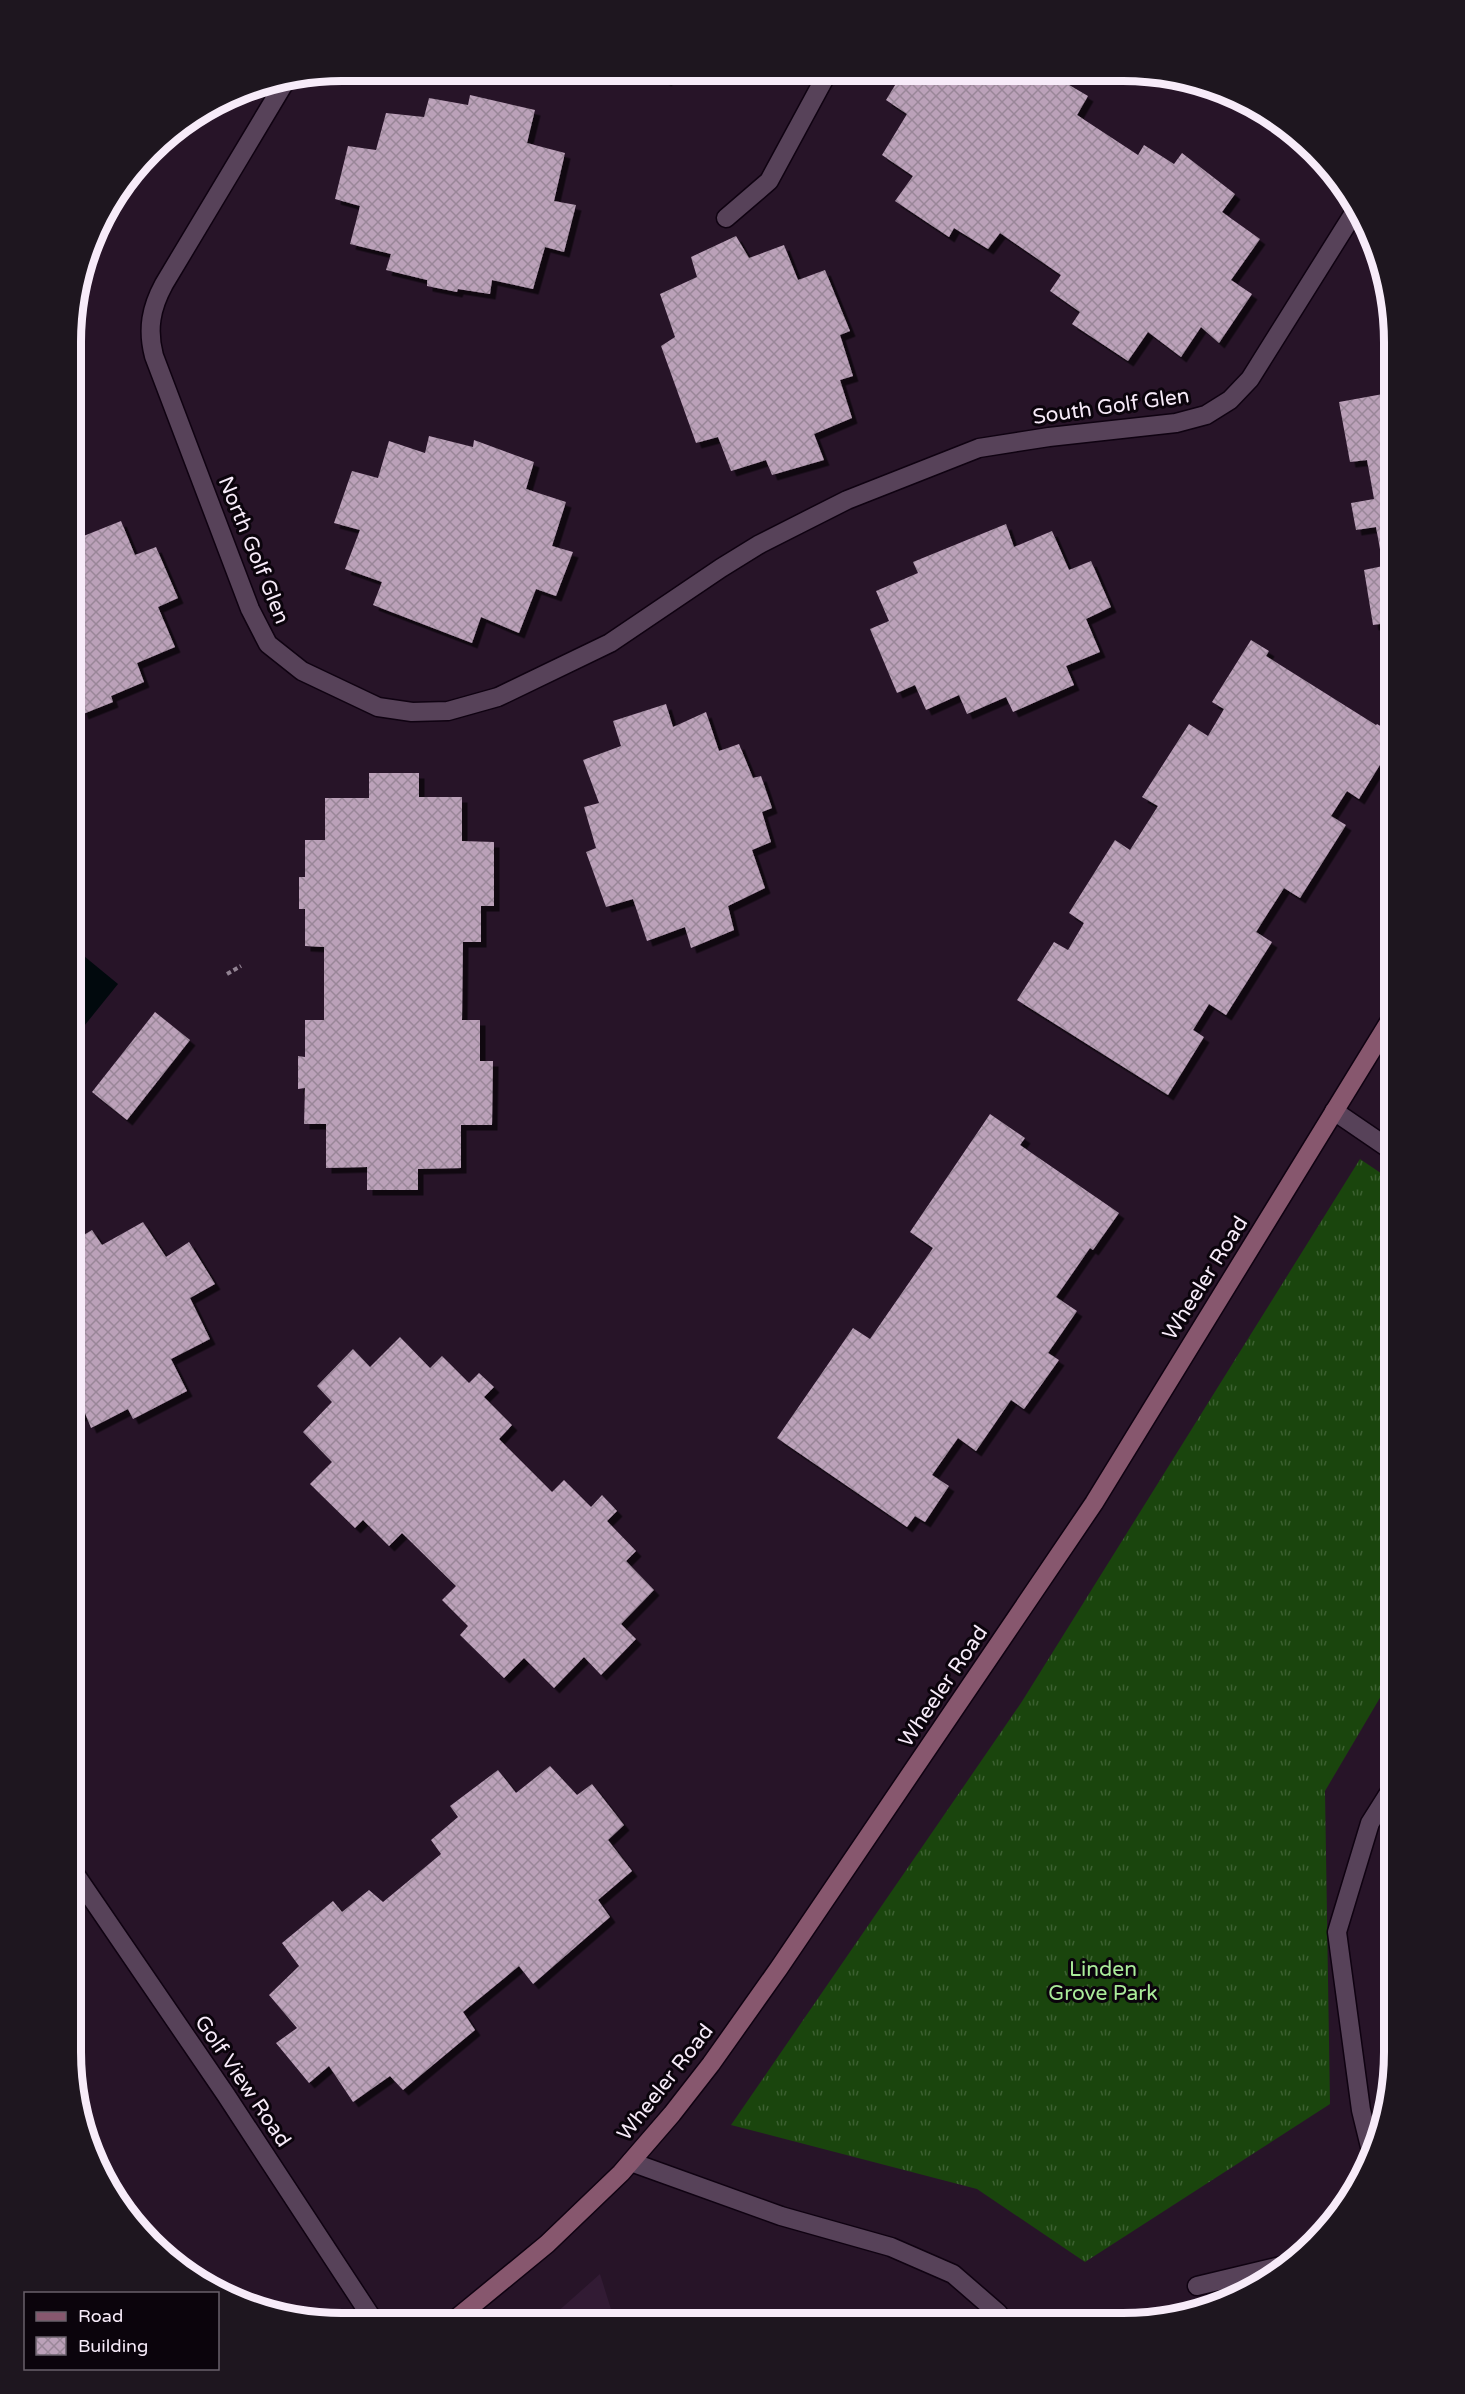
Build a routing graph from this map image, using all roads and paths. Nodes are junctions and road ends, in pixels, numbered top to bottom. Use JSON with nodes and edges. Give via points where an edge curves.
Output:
{"nodes":[{"id":1,"x":823,"y":81,"type":"edge"},
{"id":2,"x":281,"y":88,"type":"edge"},
{"id":3,"x":1352,"y":216,"type":"edge"},
{"id":4,"x":726,"y":218,"type":"dead end"},
{"id":5,"x":783,"y":533,"type":"joint"},
{"id":6,"x":241,"y":966,"type":"dead end"},
{"id":7,"x":227,"y":974,"type":"dead end"},
{"id":8,"x":1384,"y":1030,"type":"edge"},
{"id":9,"x":1334,"y":1110,"type":"junction"},
{"id":10,"x":1384,"y":1145,"type":"edge"},
{"id":11,"x":1384,"y":1801,"type":"edge"},
{"id":12,"x":81,"y":1883,"type":"edge"},
{"id":13,"x":1368,"y":2140,"type":"edge"},
{"id":14,"x":631,"y":2162,"type":"junction"},
{"id":15,"x":1265,"y":2271,"type":"edge"},
{"id":16,"x":1197,"y":2286,"type":"dead end"},
{"id":17,"x":369,"y":2313,"type":"edge"},
{"id":18,"x":463,"y":2313,"type":"edge"},
{"id":19,"x":998,"y":2313,"type":"edge"}],
"edges":[{"from":1,"to":4,"type":"street","via":[[769,181]]},
{"from":2,"to":5,"type":"street","name":"North Golf Glen","via":[[159,292],[150,318],[149,337],[250,609],[268,644],[302,671],[378,707],[412,712],[448,711],[498,697],[610,643],[721,568]]},
{"from":3,"to":5,"type":"street","name":"South Golf Glen","via":[[1250,379],[1230,400],[1206,415],[1176,423],[979,448],[847,500]]},
{"from":6,"to":7,"type":"path"},
{"from":8,"to":9,"type":"street","name":"Wheeler Road"},
{"from":9,"to":10,"type":"street"},
{"from":9,"to":14,"type":"street","name":"Wheeler Road","via":[[1094,1503],[779,1968],[711,2064]]},
{"from":11,"to":13,"type":"street","via":[[1370,1823],[1337,1932]]},
{"from":12,"to":17,"type":"street","name":"Golf View Road"},
{"from":14,"to":18,"type":"street","name":"Wheeler Road","via":[[547,2244]]},
{"from":14,"to":19,"type":"street","via":[[782,2216],[891,2247],[953,2274]]},
{"from":15,"to":16,"type":"street"}]}
